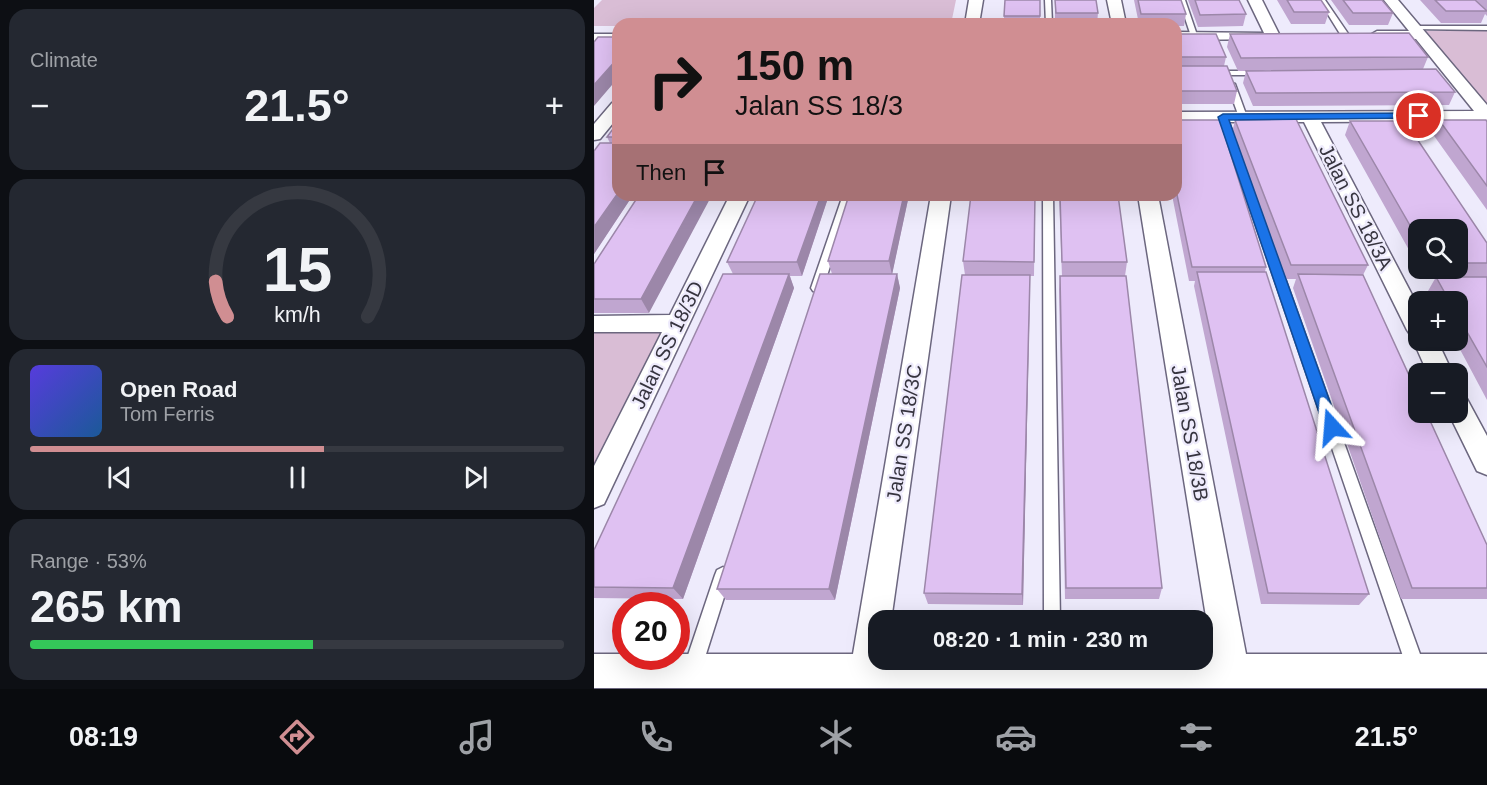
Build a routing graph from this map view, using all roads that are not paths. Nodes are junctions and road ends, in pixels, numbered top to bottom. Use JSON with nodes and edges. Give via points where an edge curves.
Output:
{"nodes":[{"id":1,"x":976,"y":0,"type":"edge"},
{"id":2,"x":1048,"y":0,"type":"edge"},
{"id":3,"x":1114,"y":0,"type":"edge"},
{"id":4,"x":1182,"y":0,"type":"edge"},
{"id":5,"x":1255,"y":0,"type":"edge"},
{"id":6,"x":1322,"y":0,"type":"edge"},
{"id":7,"x":1391,"y":0,"type":"edge"},
{"id":8,"x":973,"y":18,"type":"edge"},
{"id":9,"x":1049,"y":18,"type":"edge"},
{"id":10,"x":1118,"y":18,"type":"edge"},
{"id":11,"x":1487,"y":28,"type":"edge"},
{"id":12,"x":1416,"y":31,"type":"junction"},
{"id":13,"x":1325,"y":35,"type":"edge"},
{"id":14,"x":1356,"y":35,"type":"junction"},
{"id":15,"x":1182,"y":36,"type":"edge"},
{"id":16,"x":1195,"y":36,"type":"junction"},
{"id":17,"x":1223,"y":64,"type":"edge"},
{"id":18,"x":1227,"y":73,"type":"junction"},
{"id":19,"x":1274,"y":73,"type":"edge"},
{"id":20,"x":1207,"y":74,"type":"edge"},
{"id":21,"x":612,"y":113,"type":"edge"},
{"id":22,"x":1486,"y":114,"type":"edge"},
{"id":23,"x":1182,"y":117,"type":"edge"},
{"id":24,"x":1223,"y":117,"type":"junction"},
{"id":25,"x":1243,"y":117,"type":"junction"},
{"id":26,"x":1310,"y":117,"type":"junction"},
{"id":27,"x":594,"y":135,"type":"edge"},
{"id":28,"x":737,"y":201,"type":"edge"},
{"id":29,"x":846,"y":201,"type":"edge"},
{"id":30,"x":940,"y":201,"type":"edge"},
{"id":31,"x":1048,"y":201,"type":"edge"},
{"id":32,"x":1149,"y":201,"type":"edge"},
{"id":33,"x":814,"y":297,"type":"edge"},
{"id":34,"x":1408,"y":309,"type":"edge"},
{"id":35,"x":678,"y":323,"type":"junction"},
{"id":36,"x":594,"y":324,"type":"edge"},
{"id":37,"x":1467,"y":423,"type":"edge"},
{"id":38,"x":1487,"y":463,"type":"edge"},
{"id":39,"x":594,"y":495,"type":"edge"},
{"id":40,"x":729,"y":557,"type":"edge"},
{"id":41,"x":1052,"y":610,"type":"edge"},
{"id":42,"x":904,"y":670,"type":"edge"},
{"id":43,"x":1196,"y":670,"type":"edge"},
{"id":44,"x":594,"y":671,"type":"edge"},
{"id":45,"x":692,"y":671,"type":"junction"},
{"id":46,"x":867,"y":671,"type":"junction"},
{"id":47,"x":1232,"y":671,"type":"junction"},
{"id":48,"x":1418,"y":671,"type":"junction"},
{"id":49,"x":1487,"y":671,"type":"edge"}],
"edges":[{"from":1,"to":8,"type":"street"},
{"from":2,"to":9,"type":"lane"},
{"from":3,"to":10,"type":"street"},
{"from":4,"to":16,"type":"lane"},
{"from":5,"to":16,"type":"street","via":[[1278,36],[1214,40]]},
{"from":6,"to":14,"type":"lane"},
{"from":7,"to":12,"type":"street"},
{"from":11,"to":12,"type":"lane"},
{"from":12,"to":14,"type":"street"},
{"from":12,"to":22,"type":"street","via":[[1445,73]]},
{"from":13,"to":14,"type":"street"},
{"from":15,"to":16,"type":"street"},
{"from":17,"to":18,"type":"lane"},
{"from":18,"to":19,"type":"lane"},
{"from":18,"to":20,"type":"lane"},
{"from":18,"to":25,"type":"lane"},
{"from":21,"to":27,"type":"street"},
{"from":22,"to":26,"type":"street","via":[[1400,121]]},
{"from":23,"to":24,"type":"street"},
{"from":24,"to":25,"type":"street"},
{"from":24,"to":48,"type":"lane"},
{"from":25,"to":26,"type":"street"},
{"from":26,"to":34,"type":"street","name":"Jalan SS 18/3A"},
{"from":28,"to":35,"type":"street","name":"Jalan SS 18/3D"},
{"from":29,"to":33,"type":"lane"},
{"from":30,"to":46,"type":"street","name":"Jalan SS 18/3C"},
{"from":31,"to":41,"type":"lane"},
{"from":32,"to":47,"type":"street","name":"Jalan SS 18/3B"},
{"from":35,"to":36,"type":"street"},
{"from":35,"to":39,"type":"street","name":"Jalan SS 18/3D"},
{"from":37,"to":38,"type":"street"},
{"from":40,"to":45,"type":"lane"},
{"from":42,"to":46,"type":"street"},
{"from":43,"to":47,"type":"street"},
{"from":44,"to":45,"type":"street"},
{"from":45,"to":46,"type":"street"},
{"from":47,"to":48,"type":"street"},
{"from":48,"to":49,"type":"street"}]}
